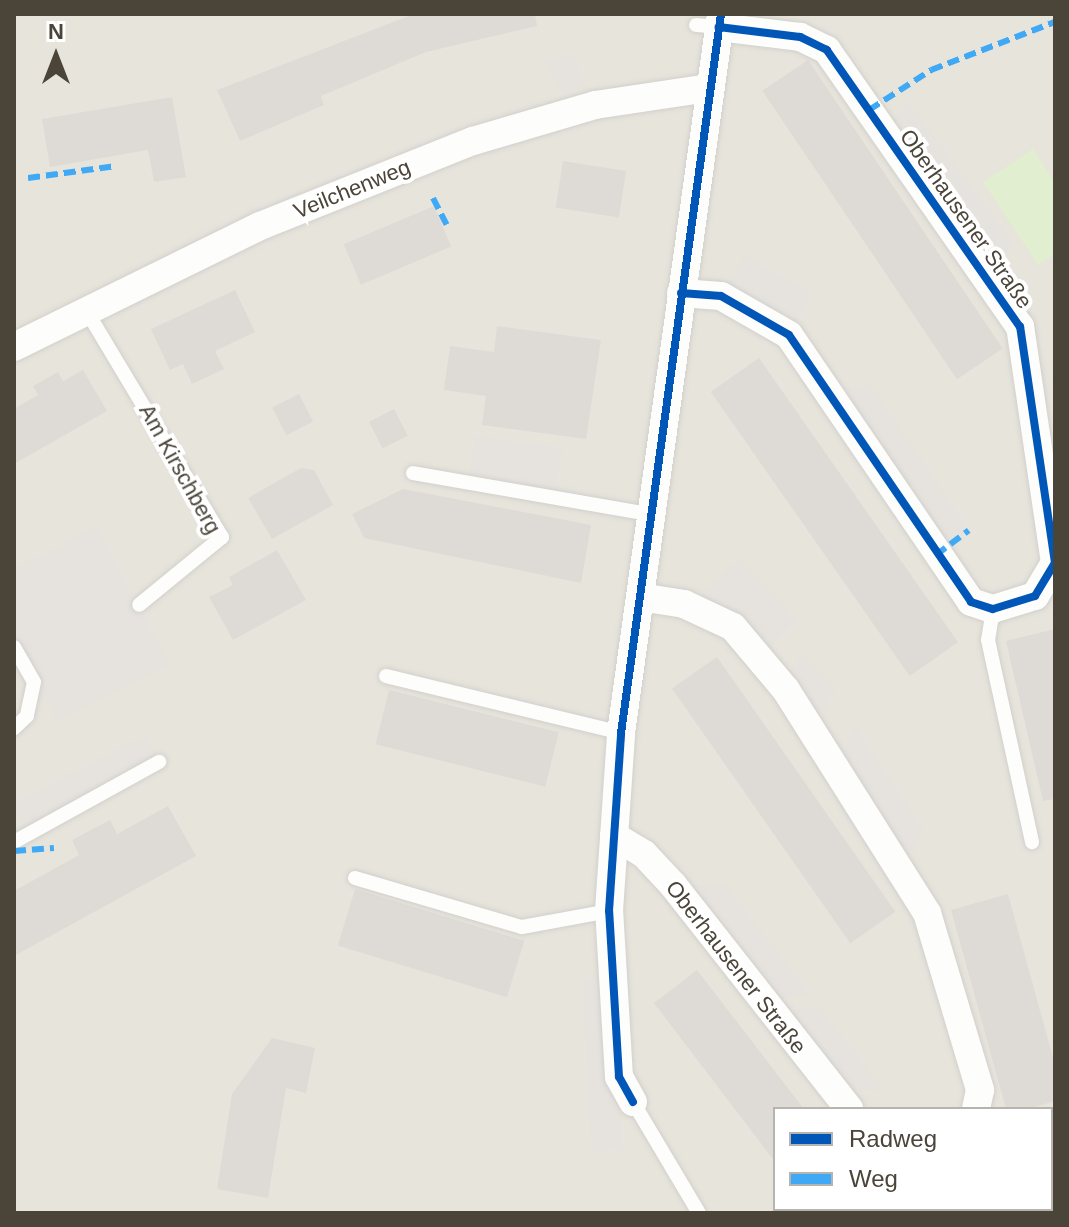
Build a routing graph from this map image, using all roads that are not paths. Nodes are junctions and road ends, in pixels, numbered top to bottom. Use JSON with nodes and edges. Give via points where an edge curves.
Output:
{"nodes":[{"id":1,"x":712,"y":22,"type":"edge"},
{"id":2,"x":709,"y":88,"type":"junction"},
{"id":3,"x":681,"y":293,"type":"junction"},
{"id":4,"x":86,"y":310,"type":"junction"},
{"id":5,"x":14,"y":347,"type":"edge"},
{"id":6,"x":413,"y":473,"type":"dead end"},
{"id":7,"x":649,"y":514,"type":"junction"},
{"id":8,"x":640,"y":597,"type":"junction"},
{"id":9,"x":139,"y":605,"type":"dead end"},
{"id":10,"x":993,"y":609,"type":"junction"},
{"id":11,"x":14,"y":647,"type":"edge"},
{"id":12,"x":386,"y":676,"type":"dead end"},
{"id":13,"x":14,"y":728,"type":"edge"},
{"id":14,"x":621,"y":733,"type":"junction"},
{"id":15,"x":159,"y":762,"type":"dead end"},
{"id":16,"x":614,"y":836,"type":"junction"},
{"id":17,"x":14,"y":842,"type":"edge"},
{"id":18,"x":1032,"y":842,"type":"dead end"},
{"id":19,"x":355,"y":878,"type":"dead end"},
{"id":20,"x":609,"y":911,"type":"junction"},
{"id":21,"x":633,"y":1102,"type":"joint"},
{"id":22,"x":847,"y":1107,"type":"edge"},
{"id":23,"x":976,"y":1107,"type":"edge"},
{"id":24,"x":699,"y":1213,"type":"edge"}],
"edges":[{"from":1,"to":2,"type":"street","name":"Oberhausener Straße"},
{"from":1,"to":10,"type":"street","name":"Oberhausener Straße","via":[[787,35],[827,50],[1020,327],[1055,563],[1035,596]]},
{"from":2,"to":3,"type":"street","name":"Oberhausener Straße"},
{"from":2,"to":4,"type":"street","name":"Veilchenweg","via":[[595,105],[473,141],[260,226]]},
{"from":3,"to":7,"type":"street","name":"Oberhausener Straße"},
{"from":3,"to":10,"type":"street","via":[[721,296],[789,335],[944,566],[971,602]]},
{"from":4,"to":5,"type":"street","name":"Veilchenweg"},
{"from":4,"to":9,"type":"lane","name":"Am Kirschberg","via":[[222,537]]},
{"from":6,"to":7,"type":"lane"},
{"from":7,"to":8,"type":"street","name":"Oberhausener Straße"},
{"from":8,"to":14,"type":"street","name":"Oberhausener Straße"},
{"from":8,"to":23,"type":"street","via":[[684,604],[733,627],[786,690],[927,913],[980,1090]]},
{"from":10,"to":18,"type":"lane","via":[[988,640]]},
{"from":11,"to":13,"type":"lane","via":[[34,682],[27,716]]},
{"from":12,"to":14,"type":"lane"},
{"from":14,"to":16,"type":"street","name":"Oberhausener Straße"},
{"from":15,"to":17,"type":"lane"},
{"from":16,"to":20,"type":"street","name":"Oberhausener Straße"},
{"from":16,"to":22,"type":"street","name":"Oberhausener Straße","via":[[644,854],[673,885]]},
{"from":19,"to":20,"type":"lane","via":[[522,927]]},
{"from":20,"to":21,"type":"street","name":"Oberhausener Straße","via":[[619,1077]]},
{"from":21,"to":24,"type":"lane","name":"Oberhausener Straße"}]}
